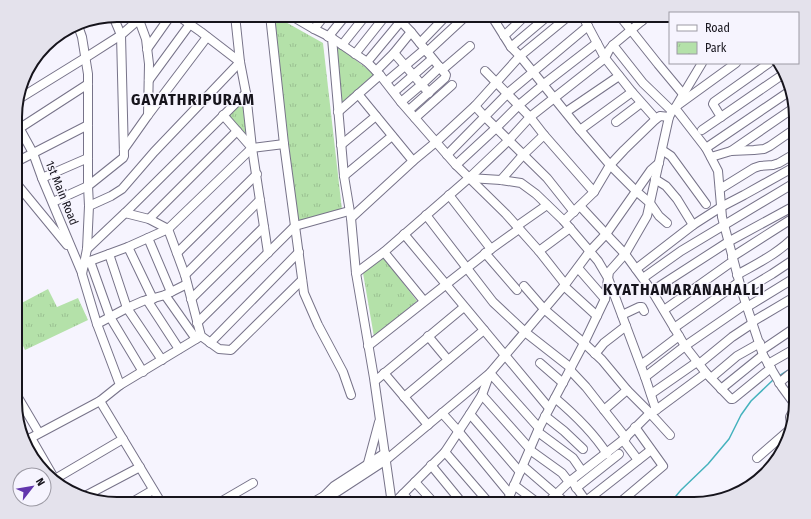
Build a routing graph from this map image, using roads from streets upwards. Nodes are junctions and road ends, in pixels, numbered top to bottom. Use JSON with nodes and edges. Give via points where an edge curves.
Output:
{"nodes":[{"id":1,"x":115,"y":22,"type":"edge"},
{"id":2,"x":136,"y":22,"type":"edge"},
{"id":3,"x":143,"y":22,"type":"edge"},
{"id":4,"x":166,"y":22,"type":"edge"},
{"id":5,"x":187,"y":22,"type":"edge"},
{"id":6,"x":236,"y":22,"type":"edge"},
{"id":7,"x":271,"y":22,"type":"edge"},
{"id":8,"x":302,"y":22,"type":"edge"},
{"id":9,"x":320,"y":22,"type":"edge"},
{"id":10,"x":341,"y":22,"type":"edge"},
{"id":11,"x":360,"y":22,"type":"edge"},
{"id":12,"x":380,"y":22,"type":"edge"},
{"id":13,"x":395,"y":22,"type":"edge"},
{"id":14,"x":402,"y":22,"type":"edge"},
{"id":15,"x":443,"y":22,"type":"edge"},
{"id":16,"x":459,"y":22,"type":"edge"},
{"id":17,"x":497,"y":22,"type":"edge"},
{"id":18,"x":519,"y":22,"type":"edge"},
{"id":19,"x":541,"y":22,"type":"edge"},
{"id":20,"x":561,"y":22,"type":"edge"},
{"id":21,"x":586,"y":22,"type":"edge"},
{"id":22,"x":625,"y":22,"type":"edge"},
{"id":23,"x":642,"y":22,"type":"edge"},
{"id":24,"x":190,"y":24,"type":"junction"},
{"id":25,"x":588,"y":26,"type":"junction"},
{"id":26,"x":314,"y":29,"type":"junction"},
{"id":27,"x":79,"y":30,"type":"edge"},
{"id":28,"x":631,"y":30,"type":"junction"},
{"id":29,"x":411,"y":32,"type":"junction"},
{"id":30,"x":120,"y":35,"type":"junction"},
{"id":31,"x":504,"y":36,"type":"junction"},
{"id":32,"x":207,"y":37,"type":"junction"},
{"id":33,"x":330,"y":38,"type":"junction"},
{"id":34,"x":597,"y":43,"type":"junction"},
{"id":35,"x":342,"y":45,"type":"junction"},
{"id":36,"x":612,"y":45,"type":"junction"},
{"id":37,"x":470,"y":46,"type":"dead end"},
{"id":38,"x":511,"y":47,"type":"junction"},
{"id":39,"x":147,"y":49,"type":"junction"},
{"id":40,"x":426,"y":51,"type":"junction"},
{"id":41,"x":394,"y":53,"type":"junction"},
{"id":42,"x":355,"y":54,"type":"junction"},
{"id":43,"x":520,"y":56,"type":"junction"},
{"id":44,"x":86,"y":58,"type":"junction"},
{"id":45,"x":605,"y":58,"type":"junction"},
{"id":46,"x":240,"y":62,"type":"junction"},
{"id":47,"x":367,"y":62,"type":"junction"},
{"id":48,"x":701,"y":64,"type":"edge"},
{"id":49,"x":735,"y":64,"type":"edge"},
{"id":50,"x":767,"y":64,"type":"edge"},
{"id":51,"x":405,"y":66,"type":"junction"},
{"id":52,"x":441,"y":69,"type":"junction"},
{"id":53,"x":485,"y":71,"type":"dead end"},
{"id":54,"x":533,"y":72,"type":"junction"},
{"id":55,"x":378,"y":73,"type":"junction"},
{"id":56,"x":413,"y":75,"type":"junction"},
{"id":57,"x":619,"y":76,"type":"junction"},
{"id":58,"x":780,"y":76,"type":"edge"},
{"id":59,"x":149,"y":80,"type":"junction"},
{"id":60,"x":386,"y":82,"type":"junction"},
{"id":61,"x":496,"y":82,"type":"junction"},
{"id":62,"x":88,"y":84,"type":"junction"},
{"id":63,"x":544,"y":84,"type":"junction"},
{"id":64,"x":421,"y":85,"type":"junction"},
{"id":65,"x":452,"y":85,"type":"dead end"},
{"id":66,"x":246,"y":92,"type":"junction"},
{"id":67,"x":394,"y":92,"type":"junction"},
{"id":68,"x":632,"y":92,"type":"junction"},
{"id":69,"x":429,"y":93,"type":"junction"},
{"id":70,"x":508,"y":93,"type":"junction"},
{"id":71,"x":358,"y":94,"type":"junction"},
{"id":72,"x":683,"y":94,"type":"junction"},
{"id":73,"x":786,"y":94,"type":"edge"},
{"id":74,"x":24,"y":95,"type":"edge"},
{"id":75,"x":555,"y":98,"type":"junction"},
{"id":76,"x":401,"y":102,"type":"junction"},
{"id":77,"x":641,"y":103,"type":"junction"},
{"id":78,"x":519,"y":105,"type":"junction"},
{"id":79,"x":475,"y":106,"type":"junction"},
{"id":80,"x":409,"y":110,"type":"junction"},
{"id":81,"x":789,"y":111,"type":"edge"},
{"id":82,"x":338,"y":112,"type":"junction"},
{"id":83,"x":566,"y":112,"type":"junction"},
{"id":84,"x":672,"y":112,"type":"junction"},
{"id":85,"x":148,"y":115,"type":"junction"},
{"id":86,"x":223,"y":115,"type":"junction"},
{"id":87,"x":376,"y":116,"type":"junction"},
{"id":88,"x":485,"y":117,"type":"junction"},
{"id":89,"x":721,"y":117,"type":"junction"},
{"id":90,"x":415,"y":118,"type":"junction"},
{"id":91,"x":530,"y":118,"type":"junction"},
{"id":92,"x":656,"y":119,"type":"junction"},
{"id":93,"x":616,"y":122,"type":"dead end"},
{"id":94,"x":22,"y":123,"type":"edge"},
{"id":95,"x":88,"y":125,"type":"junction"},
{"id":96,"x":496,"y":128,"type":"junction"},
{"id":97,"x":580,"y":130,"type":"junction"},
{"id":98,"x":702,"y":130,"type":"dead end"},
{"id":99,"x":237,"y":131,"type":"junction"},
{"id":100,"x":22,"y":132,"type":"edge"},
{"id":101,"x":789,"y":133,"type":"edge"},
{"id":102,"x":544,"y":135,"type":"junction"},
{"id":103,"x":392,"y":136,"type":"junction"},
{"id":104,"x":509,"y":140,"type":"junction"},
{"id":105,"x":436,"y":142,"type":"junction"},
{"id":106,"x":284,"y":144,"type":"junction"},
{"id":107,"x":341,"y":145,"type":"junction"},
{"id":108,"x":252,"y":148,"type":"junction"},
{"id":109,"x":706,"y":148,"type":"junction"},
{"id":110,"x":124,"y":149,"type":"junction"},
{"id":111,"x":662,"y":150,"type":"junction"},
{"id":112,"x":731,"y":151,"type":"junction"},
{"id":113,"x":33,"y":153,"type":"junction"},
{"id":114,"x":447,"y":155,"type":"junction"},
{"id":115,"x":523,"y":155,"type":"junction"},
{"id":116,"x":711,"y":157,"type":"junction"},
{"id":117,"x":789,"y":157,"type":"edge"},
{"id":118,"x":88,"y":158,"type":"junction"},
{"id":119,"x":22,"y":159,"type":"edge"},
{"id":120,"x":413,"y":161,"type":"junction"},
{"id":121,"x":659,"y":163,"type":"junction"},
{"id":122,"x":456,"y":165,"type":"junction"},
{"id":123,"x":610,"y":165,"type":"junction"},
{"id":124,"x":789,"y":170,"type":"edge"},
{"id":125,"x":257,"y":174,"type":"junction"},
{"id":126,"x":344,"y":176,"type":"junction"},
{"id":127,"x":42,"y":178,"type":"junction"},
{"id":128,"x":469,"y":178,"type":"junction"},
{"id":129,"x":655,"y":179,"type":"junction"},
{"id":130,"x":501,"y":180,"type":"junction"},
{"id":131,"x":88,"y":186,"type":"junction"},
{"id":132,"x":789,"y":186,"type":"edge"},
{"id":133,"x":720,"y":189,"type":"junction"},
{"id":134,"x":22,"y":190,"type":"edge"},
{"id":135,"x":594,"y":192,"type":"junction"},
{"id":136,"x":636,"y":192,"type":"junction"},
{"id":137,"x":449,"y":195,"type":"junction"},
{"id":138,"x":260,"y":200,"type":"junction"},
{"id":139,"x":53,"y":202,"type":"junction"},
{"id":140,"x":650,"y":204,"type":"junction"},
{"id":141,"x":706,"y":204,"type":"dead end"},
{"id":142,"x":547,"y":205,"type":"junction"},
{"id":143,"x":90,"y":206,"type":"junction"},
{"id":144,"x":721,"y":207,"type":"junction"},
{"id":145,"x":577,"y":209,"type":"junction"},
{"id":146,"x":789,"y":209,"type":"edge"},
{"id":147,"x":125,"y":213,"type":"junction"},
{"id":148,"x":350,"y":215,"type":"junction"},
{"id":149,"x":426,"y":215,"type":"junction"},
{"id":150,"x":149,"y":219,"type":"junction"},
{"id":151,"x":789,"y":221,"type":"edge"},
{"id":152,"x":564,"y":222,"type":"junction"},
{"id":153,"x":667,"y":223,"type":"dead end"},
{"id":154,"x":693,"y":225,"type":"junction"},
{"id":155,"x":723,"y":225,"type":"junction"},
{"id":156,"x":295,"y":226,"type":"junction"},
{"id":157,"x":264,"y":227,"type":"junction"},
{"id":158,"x":518,"y":228,"type":"junction"},
{"id":159,"x":570,"y":228,"type":"junction"},
{"id":160,"x":168,"y":229,"type":"junction"},
{"id":161,"x":404,"y":234,"type":"junction"},
{"id":162,"x":606,"y":234,"type":"junction"},
{"id":163,"x":148,"y":238,"type":"junction"},
{"id":164,"x":728,"y":242,"type":"junction"},
{"id":165,"x":789,"y":242,"type":"edge"},
{"id":166,"x":128,"y":247,"type":"junction"},
{"id":167,"x":87,"y":249,"type":"junction"},
{"id":168,"x":488,"y":251,"type":"junction"},
{"id":169,"x":539,"y":251,"type":"junction"},
{"id":170,"x":73,"y":252,"type":"junction"},
{"id":171,"x":299,"y":252,"type":"junction"},
{"id":172,"x":384,"y":252,"type":"junction"},
{"id":173,"x":590,"y":252,"type":"junction"},
{"id":174,"x":177,"y":253,"type":"junction"},
{"id":175,"x":268,"y":253,"type":"junction"},
{"id":176,"x":108,"y":254,"type":"junction"},
{"id":177,"x":625,"y":254,"type":"junction"},
{"id":178,"x":732,"y":260,"type":"junction"},
{"id":179,"x":87,"y":263,"type":"junction"},
{"id":180,"x":789,"y":263,"type":"edge"},
{"id":181,"x":578,"y":268,"type":"junction"},
{"id":182,"x":466,"y":269,"type":"junction"},
{"id":183,"x":636,"y":269,"type":"junction"},
{"id":184,"x":356,"y":273,"type":"junction"},
{"id":185,"x":82,"y":274,"type":"junction"},
{"id":186,"x":185,"y":275,"type":"junction"},
{"id":187,"x":608,"y":278,"type":"junction"},
{"id":188,"x":643,"y":278,"type":"junction"},
{"id":189,"x":738,"y":278,"type":"junction"},
{"id":190,"x":302,"y":280,"type":"junction"},
{"id":191,"x":789,"y":281,"type":"edge"},
{"id":192,"x":187,"y":284,"type":"junction"},
{"id":193,"x":446,"y":284,"type":"junction"},
{"id":194,"x":565,"y":285,"type":"junction"},
{"id":195,"x":652,"y":291,"type":"junction"},
{"id":196,"x":742,"y":292,"type":"junction"},
{"id":197,"x":168,"y":293,"type":"junction"},
{"id":198,"x":150,"y":299,"type":"junction"},
{"id":199,"x":191,"y":299,"type":"junction"},
{"id":200,"x":605,"y":299,"type":"junction"},
{"id":201,"x":789,"y":300,"type":"edge"},
{"id":202,"x":424,"y":301,"type":"junction"},
{"id":203,"x":464,"y":306,"type":"junction"},
{"id":204,"x":747,"y":306,"type":"junction"},
{"id":205,"x":127,"y":308,"type":"junction"},
{"id":206,"x":544,"y":309,"type":"junction"},
{"id":207,"x":664,"y":310,"type":"junction"},
{"id":208,"x":644,"y":311,"type":"dead end"},
{"id":209,"x":622,"y":315,"type":"junction"},
{"id":210,"x":597,"y":316,"type":"junction"},
{"id":211,"x":110,"y":318,"type":"junction"},
{"id":212,"x":197,"y":322,"type":"junction"},
{"id":213,"x":753,"y":323,"type":"junction"},
{"id":214,"x":97,"y":324,"type":"junction"},
{"id":215,"x":626,"y":326,"type":"junction"},
{"id":216,"x":674,"y":328,"type":"junction"},
{"id":217,"x":484,"y":330,"type":"junction"},
{"id":218,"x":789,"y":331,"type":"edge"},
{"id":219,"x":525,"y":332,"type":"junction"},
{"id":220,"x":428,"y":336,"type":"junction"},
{"id":221,"x":679,"y":336,"type":"junction"},
{"id":222,"x":199,"y":337,"type":"junction"},
{"id":223,"x":210,"y":342,"type":"junction"},
{"id":224,"x":584,"y":343,"type":"junction"},
{"id":225,"x":368,"y":346,"type":"junction"},
{"id":226,"x":685,"y":346,"type":"junction"},
{"id":227,"x":179,"y":349,"type":"junction"},
{"id":228,"x":762,"y":349,"type":"junction"},
{"id":229,"x":789,"y":353,"type":"edge"},
{"id":230,"x":595,"y":354,"type":"junction"},
{"id":231,"x":505,"y":355,"type":"junction"},
{"id":232,"x":162,"y":360,"type":"junction"},
{"id":233,"x":448,"y":360,"type":"junction"},
{"id":234,"x":540,"y":363,"type":"dead end"},
{"id":235,"x":698,"y":363,"type":"junction"},
{"id":236,"x":641,"y":365,"type":"junction"},
{"id":237,"x":769,"y":366,"type":"junction"},
{"id":238,"x":570,"y":369,"type":"junction"},
{"id":239,"x":142,"y":372,"type":"junction"},
{"id":240,"x":490,"y":372,"type":"junction"},
{"id":241,"x":384,"y":373,"type":"junction"},
{"id":242,"x":789,"y":375,"type":"edge"},
{"id":243,"x":709,"y":376,"type":"junction"},
{"id":244,"x":645,"y":377,"type":"junction"},
{"id":245,"x":375,"y":381,"type":"junction"},
{"id":246,"x":562,"y":383,"type":"junction"},
{"id":247,"x":779,"y":383,"type":"junction"},
{"id":248,"x":120,"y":385,"type":"junction"},
{"id":249,"x":721,"y":389,"type":"junction"},
{"id":250,"x":627,"y":390,"type":"junction"},
{"id":251,"x":651,"y":394,"type":"junction"},
{"id":252,"x":351,"y":395,"type":"dead end"},
{"id":253,"x":482,"y":395,"type":"junction"},
{"id":254,"x":404,"y":397,"type":"junction"},
{"id":255,"x":789,"y":397,"type":"edge"},
{"id":256,"x":555,"y":398,"type":"junction"},
{"id":257,"x":100,"y":401,"type":"junction"},
{"id":258,"x":22,"y":405,"type":"edge"},
{"id":259,"x":549,"y":408,"type":"junction"},
{"id":260,"x":604,"y":410,"type":"junction"},
{"id":261,"x":653,"y":411,"type":"junction"},
{"id":262,"x":442,"y":413,"type":"junction"},
{"id":263,"x":470,"y":414,"type":"junction"},
{"id":264,"x":545,"y":416,"type":"junction"},
{"id":265,"x":380,"y":417,"type":"junction"},
{"id":266,"x":428,"y":425,"type":"junction"},
{"id":267,"x":635,"y":427,"type":"junction"},
{"id":268,"x":538,"y":430,"type":"junction"},
{"id":269,"x":458,"y":432,"type":"junction"},
{"id":270,"x":39,"y":433,"type":"junction"},
{"id":271,"x":783,"y":434,"type":"edge"},
{"id":272,"x":670,"y":435,"type":"dead end"},
{"id":273,"x":29,"y":438,"type":"edge"},
{"id":274,"x":123,"y":439,"type":"junction"},
{"id":275,"x":625,"y":439,"type":"junction"},
{"id":276,"x":34,"y":448,"type":"edge"},
{"id":277,"x":530,"y":449,"type":"junction"},
{"id":278,"x":583,"y":449,"type":"dead end"},
{"id":279,"x":651,"y":450,"type":"junction"},
{"id":280,"x":445,"y":452,"type":"junction"},
{"id":281,"x":607,"y":454,"type":"junction"},
{"id":282,"x":619,"y":454,"type":"dead end"},
{"id":283,"x":386,"y":456,"type":"junction"},
{"id":284,"x":758,"y":458,"type":"dead end"},
{"id":285,"x":42,"y":460,"type":"edge"},
{"id":286,"x":638,"y":460,"type":"junction"},
{"id":287,"x":431,"y":465,"type":"junction"},
{"id":288,"x":140,"y":467,"type":"junction"},
{"id":289,"x":369,"y":467,"type":"junction"},
{"id":290,"x":522,"y":469,"type":"junction"},
{"id":291,"x":582,"y":471,"type":"junction"},
{"id":292,"x":388,"y":476,"type":"junction"},
{"id":293,"x":60,"y":478,"type":"edge"},
{"id":294,"x":570,"y":481,"type":"junction"},
{"id":295,"x":415,"y":482,"type":"junction"},
{"id":296,"x":253,"y":483,"type":"dead end"},
{"id":297,"x":514,"y":485,"type":"junction"},
{"id":298,"x":576,"y":488,"type":"junction"},
{"id":299,"x":153,"y":490,"type":"junction"},
{"id":300,"x":91,"y":493,"type":"edge"},
{"id":301,"x":403,"y":494,"type":"junction"},
{"id":302,"x":510,"y":494,"type":"junction"},
{"id":303,"x":556,"y":494,"type":"junction"},
{"id":304,"x":141,"y":497,"type":"edge"},
{"id":305,"x":158,"y":497,"type":"edge"},
{"id":306,"x":229,"y":497,"type":"edge"},
{"id":307,"x":322,"y":497,"type":"edge"},
{"id":308,"x":391,"y":497,"type":"edge"},
{"id":309,"x":400,"y":497,"type":"edge"},
{"id":310,"x":406,"y":497,"type":"edge"},
{"id":311,"x":429,"y":497,"type":"edge"},
{"id":312,"x":457,"y":497,"type":"edge"},
{"id":313,"x":484,"y":497,"type":"edge"},
{"id":314,"x":509,"y":497,"type":"edge"},
{"id":315,"x":530,"y":497,"type":"edge"},
{"id":316,"x":553,"y":497,"type":"edge"},
{"id":317,"x":559,"y":497,"type":"edge"},
{"id":318,"x":583,"y":497,"type":"edge"},
{"id":319,"x":591,"y":497,"type":"edge"},
{"id":320,"x":626,"y":497,"type":"edge"}],
"edges":[{"from":1,"to":30,"type":"street"},
{"from":2,"to":30,"type":"street"},
{"from":3,"to":39,"type":"street"},
{"from":4,"to":39,"type":"street"},
{"from":5,"to":24,"type":"street"},
{"from":6,"to":46,"type":"street"},
{"from":7,"to":106,"type":"street"},
{"from":8,"to":26,"type":"street"},
{"from":9,"to":26,"type":"street"},
{"from":10,"to":33,"type":"street"},
{"from":11,"to":35,"type":"street"},
{"from":12,"to":42,"type":"street"},
{"from":13,"to":47,"type":"street"},
{"from":14,"to":29,"type":"street"},
{"from":15,"to":40,"type":"street"},
{"from":16,"to":40,"type":"street"},
{"from":17,"to":31,"type":"street"},
{"from":18,"to":31,"type":"street"},
{"from":19,"to":38,"type":"street"},
{"from":20,"to":43,"type":"street"},
{"from":21,"to":25,"type":"street"},
{"from":22,"to":28,"type":"street"},
{"from":23,"to":28,"type":"street"},
{"from":24,"to":32,"type":"street"},
{"from":24,"to":59,"type":"street"},
{"from":25,"to":34,"type":"street"},
{"from":25,"to":54,"type":"street"},
{"from":26,"to":33,"type":"street"},
{"from":27,"to":44,"type":"street"},
{"from":28,"to":36,"type":"street"},
{"from":28,"to":72,"type":"street"},
{"from":29,"to":40,"type":"street"},
{"from":29,"to":41,"type":"street"},
{"from":30,"to":44,"type":"street"},
{"from":30,"to":110,"type":"street"},
{"from":31,"to":38,"type":"street"},
{"from":32,"to":46,"type":"street"},
{"from":32,"to":85,"type":"street"},
{"from":33,"to":35,"type":"street"},
{"from":33,"to":82,"type":"street"},
{"from":34,"to":45,"type":"street"},
{"from":34,"to":63,"type":"street"},
{"from":35,"to":42,"type":"street"},
{"from":36,"to":45,"type":"street"},
{"from":36,"to":84,"type":"street","via":[[643,83]]},
{"from":37,"to":52,"type":"street"},
{"from":38,"to":43,"type":"street"},
{"from":39,"to":59,"type":"street"},
{"from":40,"to":51,"type":"street"},
{"from":40,"to":52,"type":"street"},
{"from":40,"to":56,"type":"street"},
{"from":41,"to":51,"type":"street"},
{"from":41,"to":55,"type":"street"},
{"from":42,"to":47,"type":"street"},
{"from":43,"to":54,"type":"street"},
{"from":43,"to":61,"type":"street"},
{"from":44,"to":62,"type":"street"},
{"from":44,"to":74,"type":"street"},
{"from":45,"to":57,"type":"street"},
{"from":45,"to":75,"type":"street"},
{"from":46,"to":66,"type":"street"},
{"from":46,"to":143,"type":"street","via":[[122,189]]},
{"from":47,"to":55,"type":"street"},
{"from":48,"to":72,"type":"street"},
{"from":49,"to":84,"type":"street"},
{"from":50,"to":89,"type":"street","via":[[714,102]]},
{"from":51,"to":56,"type":"street"},
{"from":51,"to":60,"type":"street"},
{"from":52,"to":64,"type":"street"},
{"from":52,"to":69,"type":"street","via":[[446,77]]},
{"from":53,"to":61,"type":"street"},
{"from":54,"to":63,"type":"street"},
{"from":54,"to":70,"type":"street"},
{"from":55,"to":60,"type":"street"},
{"from":55,"to":71,"type":"street"},
{"from":56,"to":64,"type":"street"},
{"from":56,"to":67,"type":"street"},
{"from":57,"to":68,"type":"street"},
{"from":57,"to":83,"type":"street"},
{"from":58,"to":89,"type":"street"},
{"from":59,"to":85,"type":"street"},
{"from":60,"to":67,"type":"street"},
{"from":61,"to":70,"type":"street"},
{"from":61,"to":79,"type":"street"},
{"from":62,"to":94,"type":"street"},
{"from":62,"to":95,"type":"street"},
{"from":63,"to":75,"type":"street"},
{"from":63,"to":78,"type":"street"},
{"from":64,"to":69,"type":"street"},
{"from":64,"to":76,"type":"street"},
{"from":65,"to":90,"type":"street"},
{"from":66,"to":86,"type":"street"},
{"from":66,"to":108,"type":"street"},
{"from":67,"to":76,"type":"street"},
{"from":68,"to":77,"type":"street"},
{"from":68,"to":97,"type":"street"},
{"from":69,"to":80,"type":"street"},
{"from":70,"to":78,"type":"street"},
{"from":70,"to":88,"type":"street"},
{"from":71,"to":82,"type":"street"},
{"from":71,"to":87,"type":"street"},
{"from":72,"to":84,"type":"street"},
{"from":73,"to":109,"type":"street"},
{"from":75,"to":83,"type":"street"},
{"from":75,"to":91,"type":"street"},
{"from":76,"to":80,"type":"street"},
{"from":77,"to":92,"type":"street"},
{"from":77,"to":93,"type":"street"},
{"from":78,"to":91,"type":"street"},
{"from":78,"to":96,"type":"street"},
{"from":79,"to":88,"type":"street"},
{"from":79,"to":105,"type":"street"},
{"from":80,"to":90,"type":"street"},
{"from":81,"to":112,"type":"street"},
{"from":82,"to":107,"type":"street"},
{"from":83,"to":97,"type":"street"},
{"from":84,"to":92,"type":"street"},
{"from":84,"to":109,"type":"street"},
{"from":84,"to":111,"type":"street"},
{"from":85,"to":110,"type":"street"},
{"from":86,"to":99,"type":"street"},
{"from":86,"to":147,"type":"street"},
{"from":87,"to":103,"type":"street"},
{"from":87,"to":107,"type":"street"},
{"from":88,"to":96,"type":"street"},
{"from":88,"to":114,"type":"street"},
{"from":89,"to":98,"type":"street"},
{"from":90,"to":105,"type":"street"},
{"from":91,"to":102,"type":"street"},
{"from":91,"to":104,"type":"street"},
{"from":92,"to":123,"type":"street"},
{"from":95,"to":113,"type":"street"},
{"from":95,"to":118,"type":"street"},
{"from":96,"to":104,"type":"street"},
{"from":96,"to":122,"type":"street"},
{"from":97,"to":123,"type":"street"},
{"from":99,"to":108,"type":"street"},
{"from":99,"to":150,"type":"street"},
{"from":100,"to":113,"type":"street","name":"1st Main Road"},
{"from":101,"to":112,"type":"street","via":[[764,149]]},
{"from":102,"to":115,"type":"street"},
{"from":102,"to":135,"type":"street"},
{"from":103,"to":120,"type":"street"},
{"from":103,"to":126,"type":"street"},
{"from":104,"to":115,"type":"street"},
{"from":104,"to":128,"type":"street"},
{"from":105,"to":114,"type":"street"},
{"from":105,"to":120,"type":"street"},
{"from":106,"to":108,"type":"street"},
{"from":106,"to":156,"type":"street"},
{"from":107,"to":126,"type":"street"},
{"from":108,"to":125,"type":"street"},
{"from":108,"to":160,"type":"street"},
{"from":109,"to":116,"type":"street"},
{"from":110,"to":131,"type":"street","via":[[123,158]]},
{"from":111,"to":121,"type":"street"},
{"from":111,"to":141,"type":"street","via":[[671,156]]},
{"from":112,"to":116,"type":"street"},
{"from":113,"to":119,"type":"street"},
{"from":113,"to":127,"type":"street","name":"1st Main Road"},
{"from":114,"to":122,"type":"street"},
{"from":115,"to":130,"type":"street"},
{"from":115,"to":145,"type":"street"},
{"from":116,"to":133,"type":"street","via":[[718,170]]},
{"from":117,"to":133,"type":"street","via":[[773,165],[754,168]]},
{"from":118,"to":127,"type":"street"},
{"from":118,"to":131,"type":"street"},
{"from":120,"to":148,"type":"street"},
{"from":121,"to":129,"type":"street"},
{"from":121,"to":136,"type":"street"},
{"from":122,"to":128,"type":"street"},
{"from":123,"to":135,"type":"street"},
{"from":123,"to":136,"type":"street"},
{"from":124,"to":144,"type":"street"},
{"from":125,"to":138,"type":"street"},
{"from":125,"to":174,"type":"street"},
{"from":126,"to":148,"type":"street"},
{"from":127,"to":139,"type":"street","name":"1st Main Road"},
{"from":128,"to":130,"type":"street"},
{"from":128,"to":137,"type":"street"},
{"from":128,"to":158,"type":"street"},
{"from":129,"to":140,"type":"street"},
{"from":129,"to":154,"type":"street","via":[[666,186],[677,199]]},
{"from":130,"to":142,"type":"street","via":[[522,183]]},
{"from":131,"to":139,"type":"street"},
{"from":131,"to":143,"type":"street"},
{"from":132,"to":155,"type":"street"},
{"from":133,"to":144,"type":"street"},
{"from":134,"to":170,"type":"street"},
{"from":135,"to":145,"type":"street"},
{"from":136,"to":140,"type":"street"},
{"from":136,"to":162,"type":"street"},
{"from":137,"to":149,"type":"street"},
{"from":137,"to":168,"type":"street"},
{"from":138,"to":157,"type":"street"},
{"from":138,"to":186,"type":"street"},
{"from":139,"to":170,"type":"street","name":"1st Main Road"},
{"from":140,"to":153,"type":"street"},
{"from":140,"to":177,"type":"street","via":[[647,216]]},
{"from":142,"to":152,"type":"street"},
{"from":142,"to":158,"type":"street"},
{"from":143,"to":167,"type":"street"},
{"from":144,"to":154,"type":"street"},
{"from":144,"to":155,"type":"street"},
{"from":145,"to":152,"type":"street"},
{"from":145,"to":162,"type":"street"},
{"from":146,"to":164,"type":"street"},
{"from":147,"to":150,"type":"street"},
{"from":147,"to":167,"type":"street"},
{"from":148,"to":156,"type":"street"},
{"from":148,"to":184,"type":"street"},
{"from":149,"to":161,"type":"street"},
{"from":149,"to":182,"type":"street"},
{"from":150,"to":160,"type":"street"},
{"from":151,"to":178,"type":"street"},
{"from":152,"to":159,"type":"street"},
{"from":154,"to":183,"type":"street"},
{"from":155,"to":164,"type":"street"},
{"from":155,"to":188,"type":"street"},
{"from":156,"to":171,"type":"street"},
{"from":156,"to":175,"type":"street"},
{"from":157,"to":175,"type":"street"},
{"from":157,"to":199,"type":"street"},
{"from":158,"to":168,"type":"street"},
{"from":158,"to":169,"type":"street"},
{"from":159,"to":169,"type":"street"},
{"from":159,"to":173,"type":"street"},
{"from":160,"to":163,"type":"street"},
{"from":160,"to":174,"type":"street"},
{"from":161,"to":172,"type":"street"},
{"from":161,"to":193,"type":"street"},
{"from":162,"to":173,"type":"street"},
{"from":162,"to":177,"type":"street"},
{"from":163,"to":166,"type":"street"},
{"from":163,"to":197,"type":"street"},
{"from":164,"to":178,"type":"street"},
{"from":164,"to":195,"type":"street"},
{"from":165,"to":189,"type":"street"},
{"from":166,"to":176,"type":"street"},
{"from":166,"to":198,"type":"street"},
{"from":167,"to":179,"type":"street"},
{"from":168,"to":182,"type":"street"},
{"from":168,"to":206,"type":"street","via":[[520,288]]},
{"from":169,"to":194,"type":"street"},
{"from":170,"to":185,"type":"street","name":"1st Main Road"},
{"from":171,"to":190,"type":"street"},
{"from":171,"to":223,"type":"street"},
{"from":172,"to":184,"type":"street"},
{"from":172,"to":202,"type":"street"},
{"from":173,"to":181,"type":"street"},
{"from":173,"to":187,"type":"street"},
{"from":174,"to":186,"type":"street"},
{"from":175,"to":212,"type":"street"},
{"from":176,"to":179,"type":"street"},
{"from":176,"to":205,"type":"street"},
{"from":177,"to":183,"type":"street"},
{"from":177,"to":187,"type":"street","via":[[609,272]]},
{"from":178,"to":189,"type":"street"},
{"from":178,"to":207,"type":"street"},
{"from":179,"to":185,"type":"street"},
{"from":179,"to":211,"type":"street"},
{"from":180,"to":196,"type":"street"},
{"from":181,"to":194,"type":"street"},
{"from":181,"to":200,"type":"street"},
{"from":182,"to":193,"type":"street"},
{"from":182,"to":219,"type":"street","via":[[493,302]]},
{"from":183,"to":188,"type":"street"},
{"from":184,"to":225,"type":"street"},
{"from":185,"to":214,"type":"street","name":"1st Main Road"},
{"from":186,"to":192,"type":"street"},
{"from":187,"to":200,"type":"street"},
{"from":187,"to":209,"type":"street"},
{"from":188,"to":195,"type":"street"},
{"from":189,"to":196,"type":"street"},
{"from":189,"to":216,"type":"street"},
{"from":190,"to":223,"type":"street","via":[[232,350],[219,349]]},
{"from":190,"to":252,"type":"street","via":[[304,293],[318,326],[343,372]]},
{"from":191,"to":204,"type":"street"},
{"from":192,"to":197,"type":"street"},
{"from":192,"to":199,"type":"street"},
{"from":193,"to":202,"type":"street"},
{"from":193,"to":203,"type":"street"},
{"from":194,"to":206,"type":"street"},
{"from":194,"to":210,"type":"street"},
{"from":195,"to":207,"type":"street"},
{"from":196,"to":204,"type":"street"},
{"from":197,"to":198,"type":"street"},
{"from":197,"to":222,"type":"street"},
{"from":198,"to":205,"type":"street"},
{"from":198,"to":227,"type":"street"},
{"from":199,"to":212,"type":"street"},
{"from":200,"to":210,"type":"street"},
{"from":201,"to":213,"type":"street"},
{"from":202,"to":225,"type":"street"},
{"from":203,"to":217,"type":"street"},
{"from":203,"to":220,"type":"street"},
{"from":204,"to":213,"type":"street"},
{"from":204,"to":226,"type":"street"},
{"from":205,"to":211,"type":"street"},
{"from":205,"to":232,"type":"street"},
{"from":206,"to":219,"type":"street"},
{"from":206,"to":224,"type":"street"},
{"from":207,"to":216,"type":"street"},
{"from":208,"to":209,"type":"street","via":[[639,307]]},
{"from":209,"to":215,"type":"street"},
{"from":210,"to":224,"type":"street"},
{"from":211,"to":214,"type":"street"},
{"from":211,"to":239,"type":"street"},
{"from":212,"to":222,"type":"street"},
{"from":213,"to":228,"type":"street"},
{"from":213,"to":235,"type":"street"},
{"from":214,"to":248,"type":"street","name":"1st Main Road"},
{"from":215,"to":230,"type":"street","via":[[604,343]]},
{"from":215,"to":236,"type":"street"},
{"from":216,"to":221,"type":"street"},
{"from":217,"to":231,"type":"street"},
{"from":217,"to":233,"type":"street"},
{"from":218,"to":228,"type":"street"},
{"from":219,"to":231,"type":"street"},
{"from":219,"to":238,"type":"street"},
{"from":220,"to":233,"type":"street"},
{"from":220,"to":241,"type":"street"},
{"from":221,"to":226,"type":"street"},
{"from":221,"to":236,"type":"street"},
{"from":222,"to":223,"type":"street"},
{"from":222,"to":227,"type":"street"},
{"from":224,"to":230,"type":"street"},
{"from":224,"to":238,"type":"street"},
{"from":225,"to":245,"type":"street"},
{"from":226,"to":235,"type":"street"},
{"from":226,"to":244,"type":"street"},
{"from":227,"to":232,"type":"street"},
{"from":228,"to":237,"type":"street"},
{"from":228,"to":243,"type":"street","via":[[737,356]]},
{"from":228,"to":249,"type":"street"},
{"from":229,"to":237,"type":"street"},
{"from":230,"to":250,"type":"street"},
{"from":231,"to":240,"type":"street"},
{"from":231,"to":259,"type":"street"},
{"from":232,"to":239,"type":"street"},
{"from":233,"to":254,"type":"street"},
{"from":234,"to":246,"type":"street"},
{"from":235,"to":243,"type":"street"},
{"from":235,"to":251,"type":"street"},
{"from":236,"to":244,"type":"street"},
{"from":237,"to":247,"type":"street"},
{"from":237,"to":249,"type":"street","via":[[732,399]]},
{"from":238,"to":246,"type":"street"},
{"from":238,"to":260,"type":"street"},
{"from":239,"to":248,"type":"street"},
{"from":240,"to":253,"type":"street"},
{"from":240,"to":262,"type":"street"},
{"from":240,"to":268,"type":"street"},
{"from":241,"to":245,"type":"street"},
{"from":241,"to":254,"type":"street"},
{"from":242,"to":247,"type":"street"},
{"from":243,"to":249,"type":"street"},
{"from":243,"to":261,"type":"street"},
{"from":244,"to":251,"type":"street"},
{"from":245,"to":265,"type":"street"},
{"from":246,"to":256,"type":"street"},
{"from":247,"to":255,"type":"street"},
{"from":248,"to":257,"type":"street"},
{"from":250,"to":260,"type":"street"},
{"from":250,"to":261,"type":"street"},
{"from":251,"to":261,"type":"street"},
{"from":253,"to":263,"type":"street"},
{"from":253,"to":277,"type":"street"},
{"from":254,"to":266,"type":"street"},
{"from":256,"to":259,"type":"street"},
{"from":256,"to":281,"type":"street","via":[[593,435]]},
{"from":257,"to":270,"type":"street"},
{"from":257,"to":274,"type":"street"},
{"from":258,"to":270,"type":"street"},
{"from":259,"to":264,"type":"street"},
{"from":260,"to":275,"type":"street"},
{"from":261,"to":267,"type":"street"},
{"from":261,"to":272,"type":"street"},
{"from":262,"to":266,"type":"street"},
{"from":262,"to":269,"type":"street"},
{"from":263,"to":269,"type":"street"},
{"from":263,"to":290,"type":"street"},
{"from":264,"to":268,"type":"street"},
{"from":264,"to":278,"type":"street"},
{"from":265,"to":283,"type":"street"},
{"from":265,"to":289,"type":"street"},
{"from":266,"to":283,"type":"street"},
{"from":267,"to":275,"type":"street"},
{"from":267,"to":279,"type":"street"},
{"from":268,"to":277,"type":"street"},
{"from":268,"to":291,"type":"street","via":[[573,458]]},
{"from":269,"to":280,"type":"street"},
{"from":269,"to":302,"type":"street"},
{"from":270,"to":273,"type":"street"},
{"from":271,"to":284,"type":"street"},
{"from":274,"to":288,"type":"street"},
{"from":274,"to":293,"type":"street"},
{"from":275,"to":281,"type":"street"},
{"from":275,"to":286,"type":"street"},
{"from":276,"to":285,"type":"street"},
{"from":277,"to":290,"type":"street"},
{"from":277,"to":294,"type":"street"},
{"from":279,"to":286,"type":"street"},
{"from":279,"to":320,"type":"street","via":[[663,466]]},
{"from":280,"to":287,"type":"street"},
{"from":280,"to":313,"type":"street"},
{"from":281,"to":291,"type":"street"},
{"from":282,"to":298,"type":"street"},
{"from":283,"to":289,"type":"street"},
{"from":283,"to":292,"type":"street"},
{"from":286,"to":319,"type":"street"},
{"from":287,"to":295,"type":"street"},
{"from":287,"to":312,"type":"street"},
{"from":288,"to":299,"type":"street"},
{"from":288,"to":300,"type":"street"},
{"from":289,"to":292,"type":"street"},
{"from":289,"to":307,"type":"street","via":[[337,492]]},
{"from":290,"to":297,"type":"street"},
{"from":290,"to":303,"type":"street"},
{"from":291,"to":294,"type":"street"},
{"from":292,"to":308,"type":"street"},
{"from":294,"to":298,"type":"street"},
{"from":294,"to":303,"type":"street"},
{"from":295,"to":301,"type":"street"},
{"from":295,"to":311,"type":"street"},
{"from":296,"to":306,"type":"street"},
{"from":297,"to":302,"type":"street"},
{"from":297,"to":315,"type":"street"},
{"from":298,"to":318,"type":"street"},
{"from":299,"to":304,"type":"street"},
{"from":299,"to":305,"type":"street"},
{"from":301,"to":309,"type":"street"},
{"from":301,"to":310,"type":"street"},
{"from":302,"to":314,"type":"street"},
{"from":303,"to":316,"type":"street"},
{"from":303,"to":317,"type":"street"}]}
